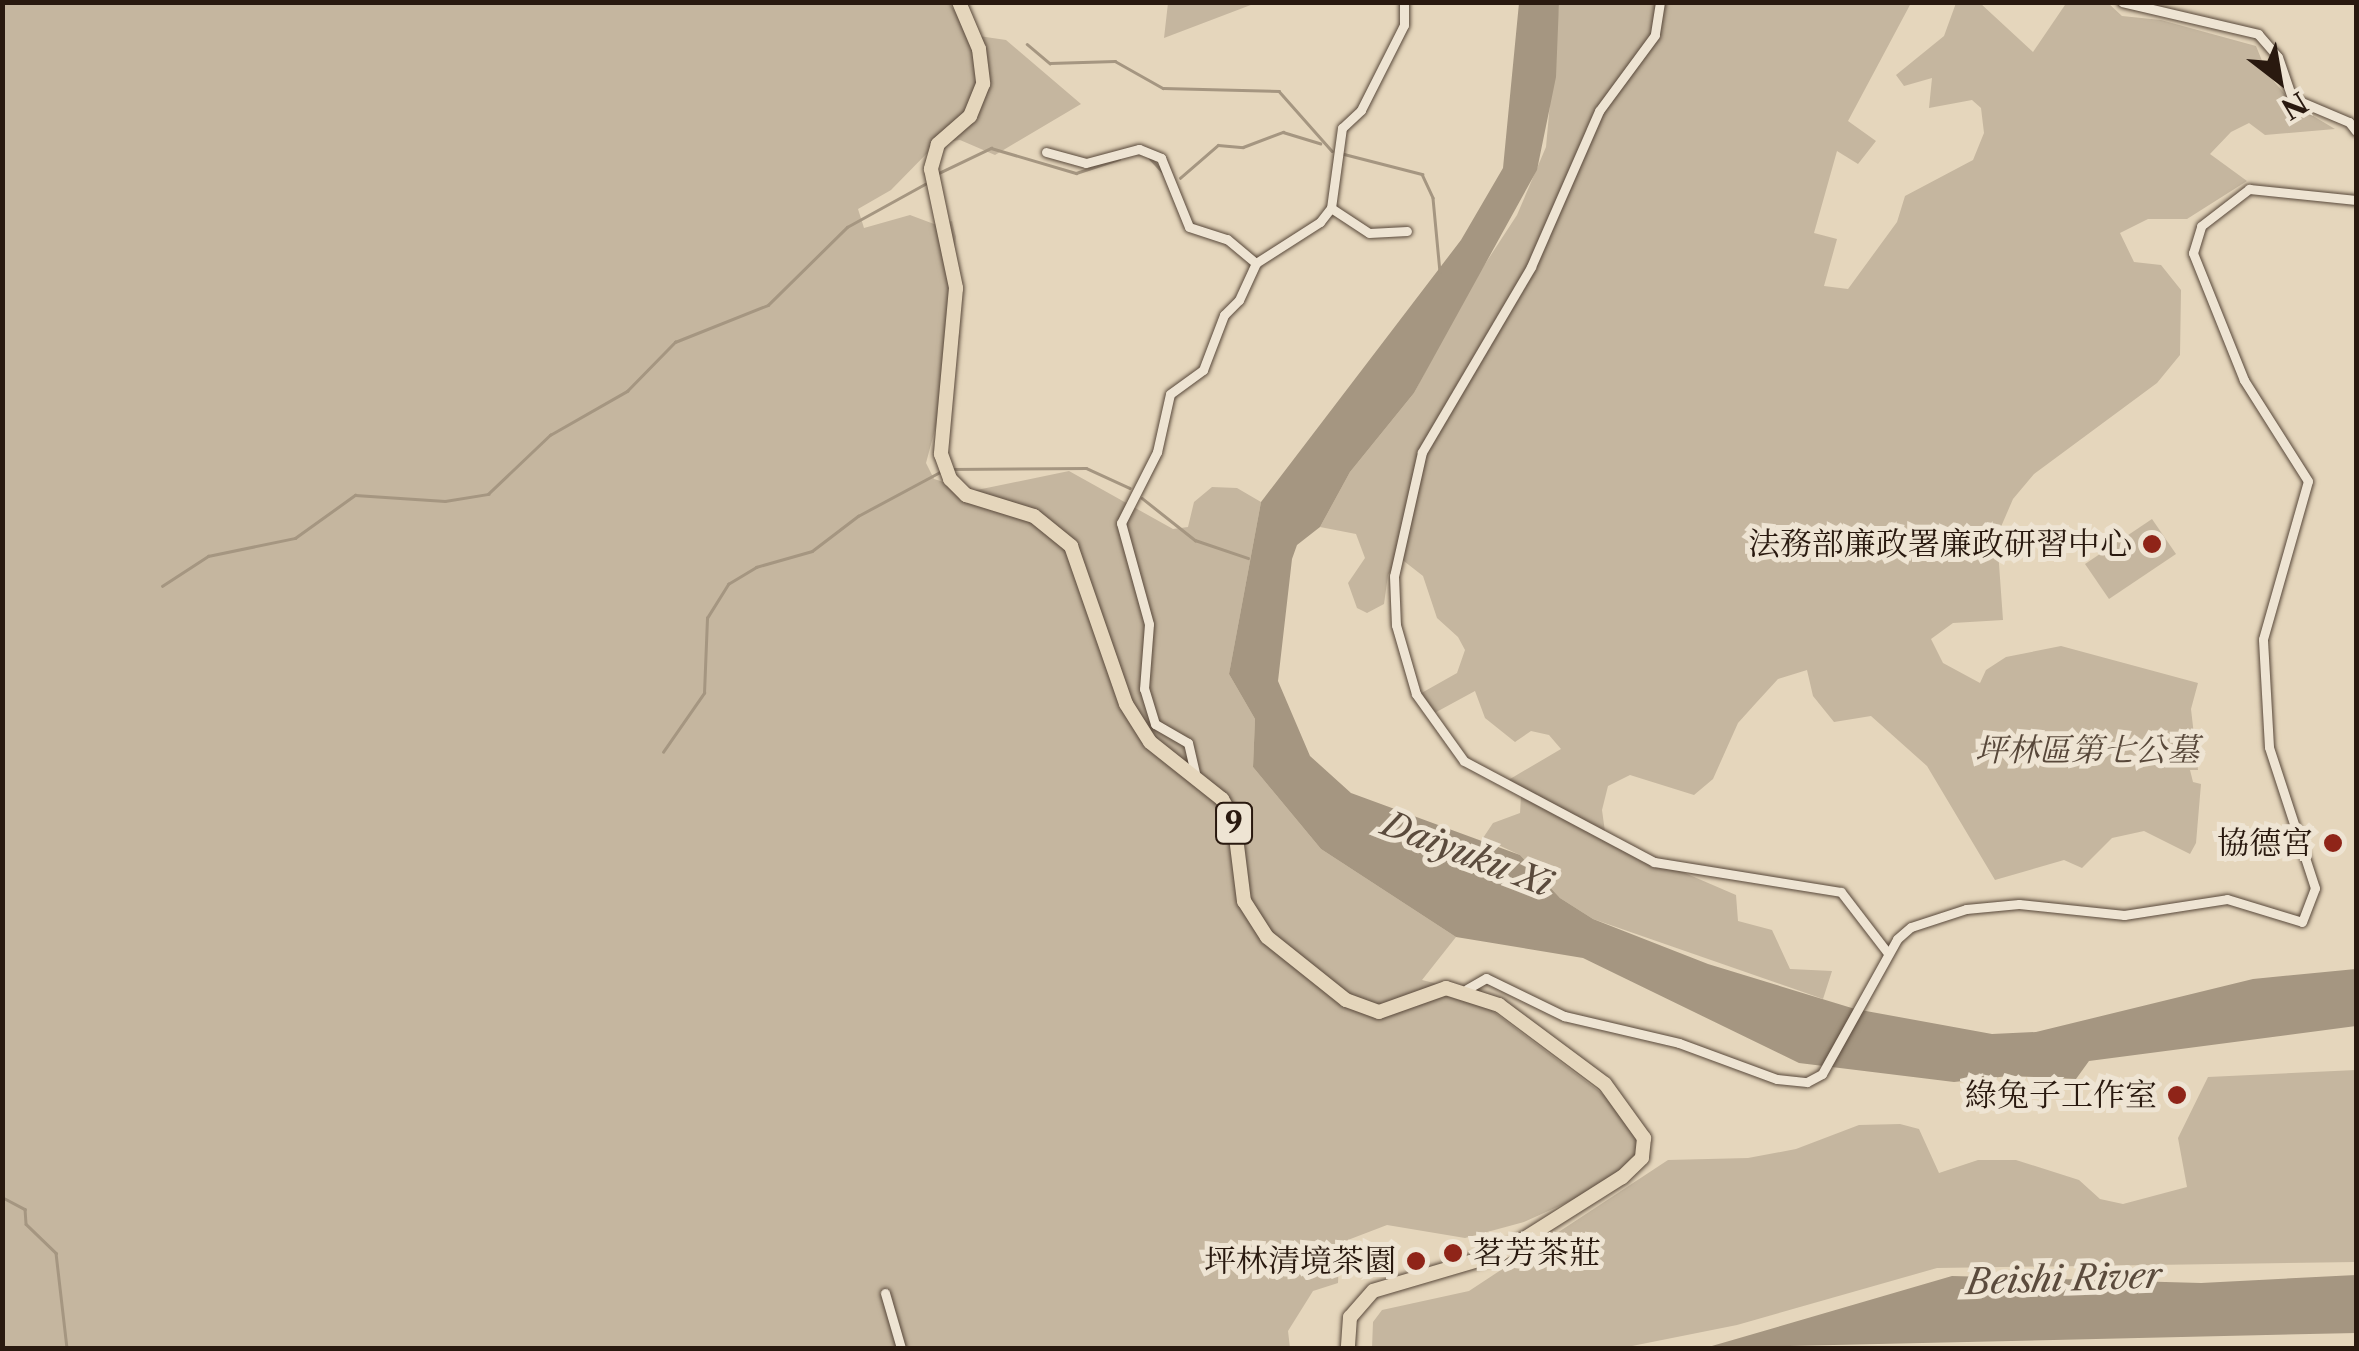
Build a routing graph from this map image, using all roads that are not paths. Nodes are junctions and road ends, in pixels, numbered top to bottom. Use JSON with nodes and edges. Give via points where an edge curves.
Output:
{"nodes":[{"id":1,"x":959,"y":2,"type":"edge"},
{"id":2,"x":1404,"y":2,"type":"edge"},
{"id":3,"x":1660,"y":2,"type":"edge"},
{"id":4,"x":2122,"y":2,"type":"edge"},
{"id":5,"x":2356,"y":132,"type":"edge"},
{"id":6,"x":1046,"y":152,"type":"dead end"},
{"id":7,"x":2356,"y":200,"type":"edge"},
{"id":8,"x":1331,"y":208,"type":"junction"},
{"id":9,"x":1408,"y":231,"type":"dead end"},
{"id":10,"x":1256,"y":263,"type":"junction"},
{"id":11,"x":1196,"y":773,"type":"junction"},
{"id":12,"x":1887,"y":952,"type":"junction"},
{"id":13,"x":1467,"y":990,"type":"junction"},
{"id":14,"x":886,"y":1293,"type":"dead end"},
{"id":15,"x":901,"y":1348,"type":"edge"},
{"id":16,"x":1348,"y":1348,"type":"edge"}],
"edges":[{"from":1,"to":11,"type":"main road","number":"9","via":[[979,48],[983,84],[970,116],[938,144],[931,170],[956,288],[943,466],[957,490],[1034,516],[1072,546],[1136,724],[1150,742]]},
{"from":2,"to":8,"type":"street","via":[[1395,42],[1362,110],[1342,128]]},
{"from":3,"to":12,"type":"street","via":[[1655,35],[1600,111],[1531,267],[1422,452],[1394,576],[1396,625],[1416,694],[1464,761],[1654,862],[1841,892]]},
{"from":4,"to":5,"type":"street","via":[[2258,34],[2278,56],[2292,98],[2349,122]]},
{"from":6,"to":10,"type":"street","via":[[1086,163],[1140,149],[1161,158],[1189,227],[1227,240]]},
{"from":7,"to":12,"type":"street","via":[[2249,189],[2201,226],[2193,254],[2244,380],[2308,480],[2263,639],[2268,747],[2312,878],[2314,904],[2302,922],[2227,899],[2124,915],[1992,905],[1910,928]]},
{"from":8,"to":9,"type":"street","via":[[1369,233]]},
{"from":8,"to":10,"type":"street"},
{"from":10,"to":11,"type":"street","via":[[1202,370],[1170,394],[1157,452],[1121,523],[1149,624],[1144,689],[1155,724],[1188,743]]},
{"from":11,"to":13,"type":"main road","number":"9","via":[[1234,821],[1251,919],[1308,971],[1346,1000],[1378,1012],[1437,990]]},
{"from":12,"to":13,"type":"street","via":[[1882,976],[1822,1074],[1807,1082],[1777,1079],[1679,1042],[1564,1016],[1486,978]]},
{"from":13,"to":16,"type":"main road","via":[[1524,1021],[1606,1084],[1640,1125],[1642,1158],[1622,1178],[1482,1264],[1373,1290],[1350,1317]]},
{"from":14,"to":15,"type":"street"}]}
